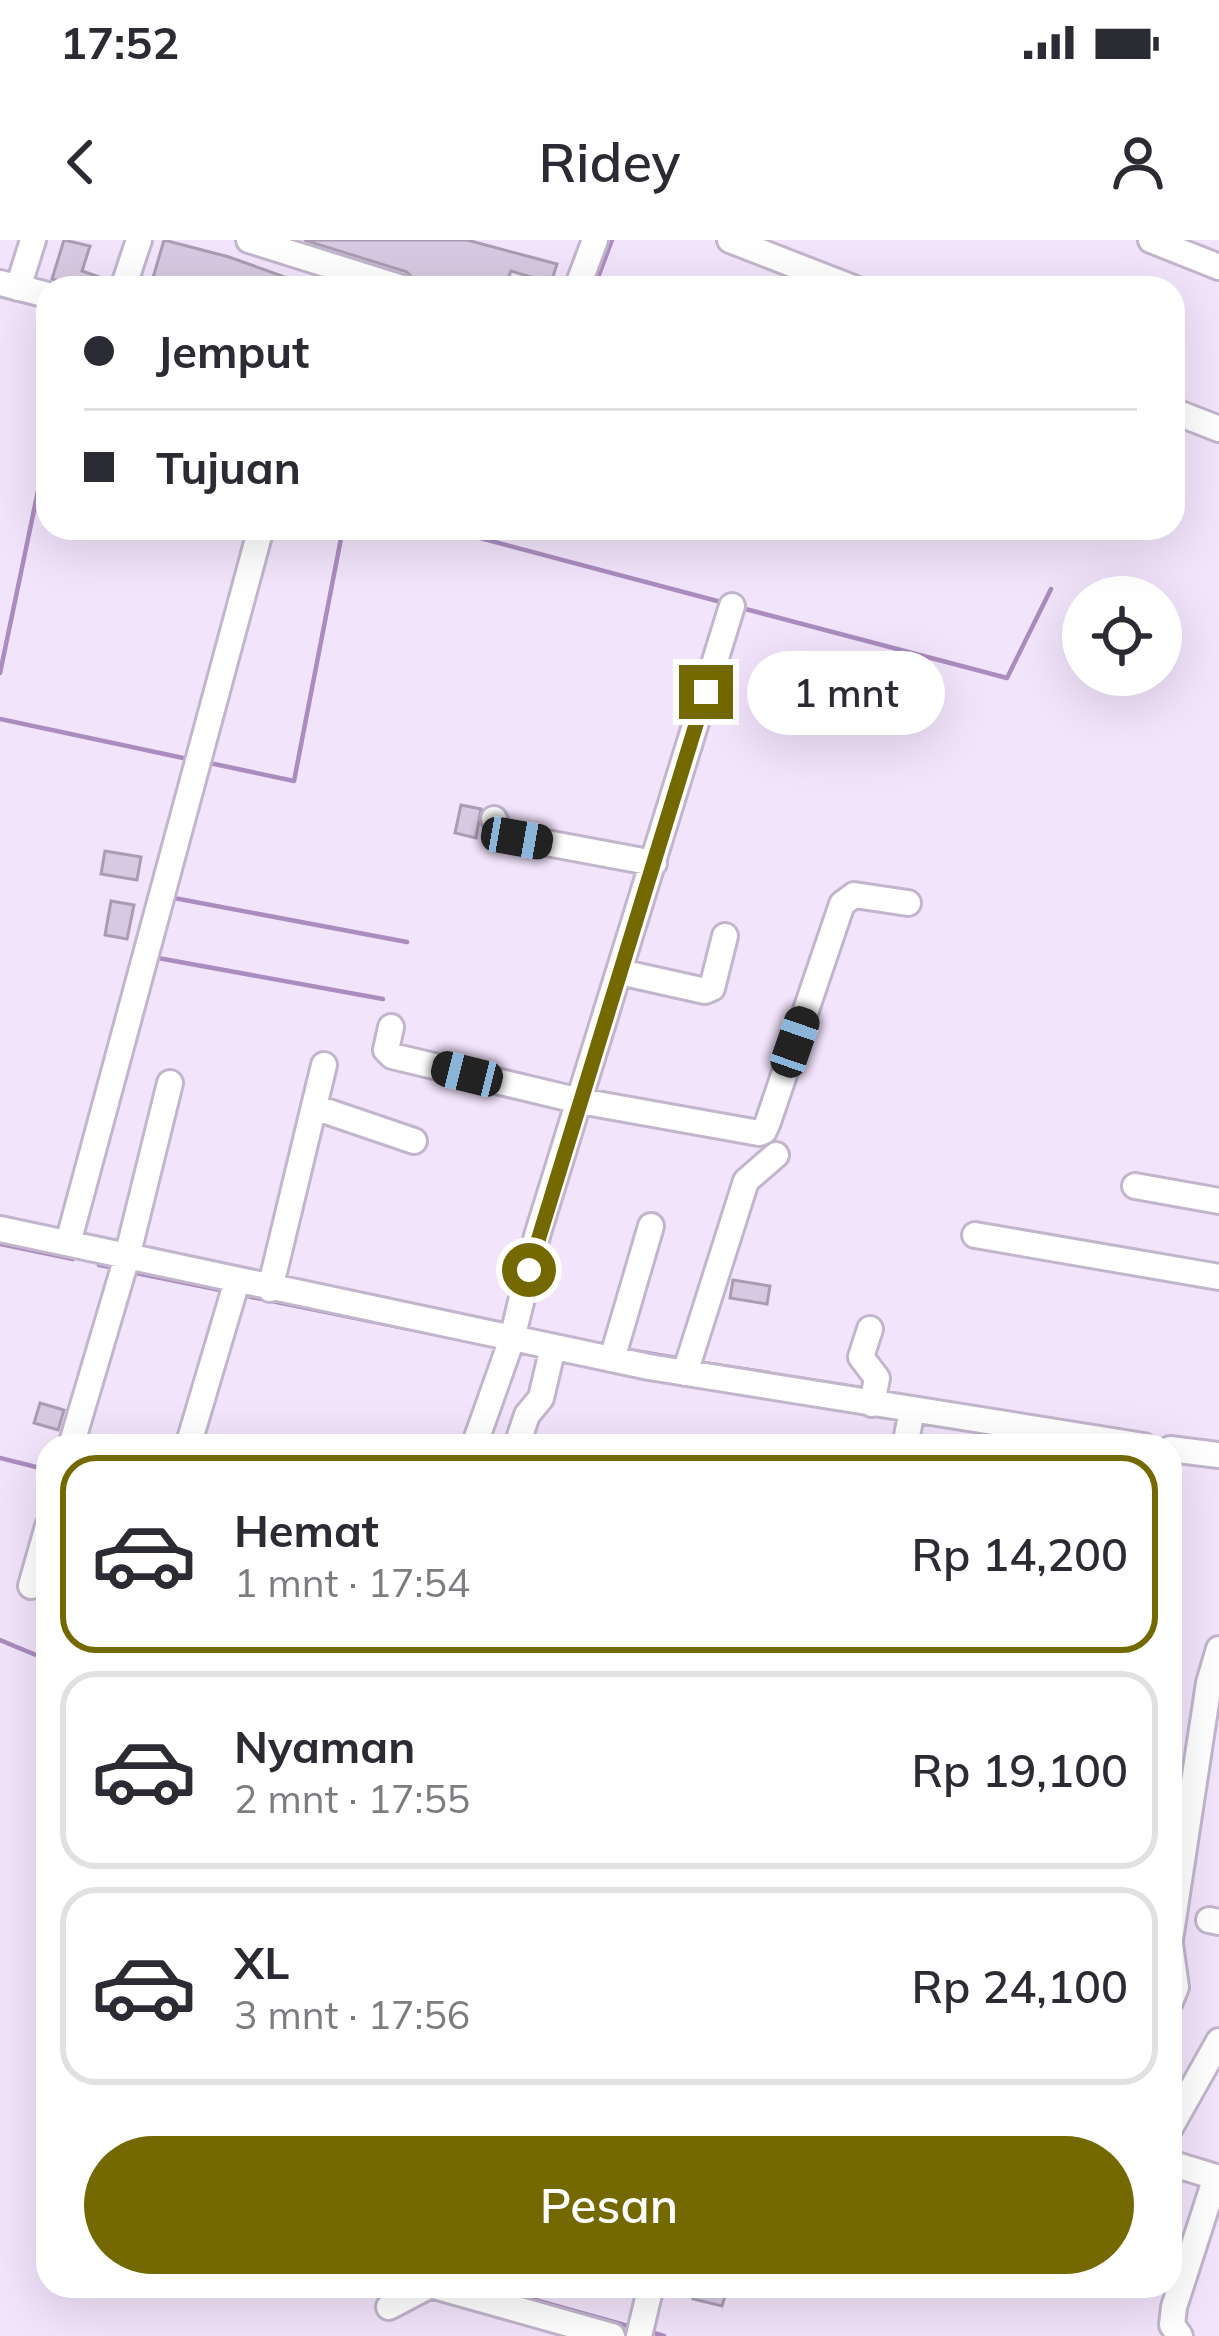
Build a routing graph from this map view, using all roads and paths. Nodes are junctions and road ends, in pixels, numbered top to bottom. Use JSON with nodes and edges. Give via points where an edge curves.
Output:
{"nodes":[{"id":1,"x":33,"y":240,"type":"edge"},
{"id":2,"x":140,"y":240,"type":"edge"},
{"id":3,"x":249,"y":240,"type":"edge"},
{"id":4,"x":730,"y":240,"type":"edge"},
{"id":5,"x":1150,"y":240,"type":"edge"},
{"id":6,"x":591,"y":241,"type":"edge"},
{"id":7,"x":1219,"y":267,"type":"edge"},
{"id":8,"x":127,"y":276,"type":"edge"},
{"id":9,"x":364,"y":276,"type":"edge"},
{"id":10,"x":581,"y":276,"type":"edge"},
{"id":11,"x":822,"y":276,"type":"edge"},
{"id":12,"x":9,"y":285,"type":"edge"},
{"id":13,"x":1185,"y":416,"type":"edge"},
{"id":14,"x":1219,"y":429,"type":"edge"},
{"id":15,"x":257,"y":540,"type":"edge"},
{"id":16,"x":732,"y":606,"type":"dead end"},
{"id":17,"x":494,"y":819,"type":"dead end"},
{"id":18,"x":654,"y":863,"type":"junction"},
{"id":19,"x":908,"y":903,"type":"dead end"},
{"id":20,"x":725,"y":936,"type":"dead end"},
{"id":21,"x":620,"y":972,"type":"junction"},
{"id":22,"x":391,"y":1027,"type":"dead end"},
{"id":23,"x":324,"y":1065,"type":"dead end"},
{"id":24,"x":170,"y":1083,"type":"dead end"},
{"id":25,"x":580,"y":1101,"type":"junction"},
{"id":26,"x":314,"y":1107,"type":"junction"},
{"id":27,"x":414,"y":1141,"type":"dead end"},
{"id":28,"x":776,"y":1155,"type":"dead end"},
{"id":29,"x":1135,"y":1186,"type":"dead end"},
{"id":30,"x":1219,"y":1201,"type":"edge"},
{"id":31,"x":650,"y":1226,"type":"dead end"},
{"id":32,"x":0,"y":1229,"type":"edge"},
{"id":33,"x":974,"y":1235,"type":"dead end"},
{"id":34,"x":68,"y":1244,"type":"junction"},
{"id":35,"x":127,"y":1257,"type":"junction"},
{"id":36,"x":1219,"y":1277,"type":"edge"},
{"id":37,"x":237,"y":1281,"type":"junction"},
{"id":38,"x":270,"y":1289,"type":"junction"},
{"id":39,"x":870,"y":1329,"type":"dead end"},
{"id":40,"x":512,"y":1339,"type":"junction"},
{"id":41,"x":553,"y":1347,"type":"junction"},
{"id":42,"x":612,"y":1359,"type":"junction"},
{"id":43,"x":685,"y":1373,"type":"junction"},
{"id":44,"x":872,"y":1404,"type":"junction"},
{"id":45,"x":912,"y":1410,"type":"junction"},
{"id":46,"x":75,"y":1434,"type":"edge"},
{"id":47,"x":192,"y":1434,"type":"edge"},
{"id":48,"x":478,"y":1434,"type":"edge"},
{"id":49,"x":520,"y":1434,"type":"edge"},
{"id":50,"x":907,"y":1434,"type":"edge"},
{"id":51,"x":1050,"y":1434,"type":"edge"},
{"id":52,"x":1182,"y":1450,"type":"edge"},
{"id":53,"x":1219,"y":1455,"type":"edge"},
{"id":54,"x":36,"y":1568,"type":"edge"},
{"id":55,"x":31,"y":1586,"type":"dead end"},
{"id":56,"x":1219,"y":1649,"type":"edge"},
{"id":57,"x":1182,"y":1863,"type":"edge"},
{"id":58,"x":1219,"y":2042,"type":"edge"},
{"id":59,"x":1182,"y":2107,"type":"edge"},
{"id":60,"x":1182,"y":2167,"type":"edge"},
{"id":61,"x":1217,"y":2177,"type":"edge"},
{"id":62,"x":1182,"y":2283,"type":"edge"},
{"id":63,"x":504,"y":2298,"type":"edge"},
{"id":64,"x":648,"y":2298,"type":"edge"},
{"id":65,"x":1177,"y":2298,"type":"edge"},
{"id":66,"x":612,"y":2336,"type":"edge"},
{"id":67,"x":639,"y":2336,"type":"edge"},
{"id":68,"x":1180,"y":2336,"type":"edge"}],
"edges":[{"from":1,"to":12,"type":"street"},
{"from":2,"to":8,"type":"street"},
{"from":3,"to":9,"type":"street"},
{"from":4,"to":11,"type":"street"},
{"from":5,"to":7,"type":"street"},
{"from":6,"to":10,"type":"street"},
{"from":13,"to":14,"type":"street"},
{"from":15,"to":34,"type":"street"},
{"from":16,"to":18,"type":"street"},
{"from":17,"to":18,"type":"street","via":[[509,836]]},
{"from":18,"to":21,"type":"street"},
{"from":19,"to":25,"type":"street","via":[[854,895],[842,904],[764,1131]]},
{"from":20,"to":21,"type":"street","via":[[706,991]]},
{"from":21,"to":25,"type":"street"},
{"from":22,"to":25,"type":"street","via":[[392,1056]]},
{"from":23,"to":26,"type":"street"},
{"from":24,"to":35,"type":"street"},
{"from":25,"to":40,"type":"street"},
{"from":26,"to":27,"type":"street"},
{"from":26,"to":38,"type":"street"},
{"from":28,"to":43,"type":"street","via":[[746,1181]]},
{"from":29,"to":30,"type":"street"},
{"from":31,"to":42,"type":"street"},
{"from":32,"to":34,"type":"street"},
{"from":33,"to":36,"type":"street"},
{"from":34,"to":35,"type":"street"},
{"from":35,"to":37,"type":"street"},
{"from":35,"to":46,"type":"street"},
{"from":37,"to":38,"type":"street"},
{"from":37,"to":47,"type":"street"},
{"from":38,"to":40,"type":"street"},
{"from":39,"to":44,"type":"street","via":[[861,1357],[878,1378]]},
{"from":40,"to":41,"type":"street"},
{"from":40,"to":48,"type":"street"},
{"from":41,"to":42,"type":"street"},
{"from":41,"to":49,"type":"street","via":[[541,1397]]},
{"from":42,"to":43,"type":"street"},
{"from":43,"to":44,"type":"street"},
{"from":44,"to":45,"type":"street"},
{"from":45,"to":50,"type":"street"},
{"from":45,"to":51,"type":"street"},
{"from":52,"to":53,"type":"street"},
{"from":54,"to":55,"type":"street"},
{"from":56,"to":57,"type":"street"},
{"from":58,"to":59,"type":"street"},
{"from":60,"to":61,"type":"street"},
{"from":61,"to":62,"type":"street"},
{"from":63,"to":66,"type":"street"},
{"from":64,"to":67,"type":"street"},
{"from":65,"to":68,"type":"street","via":[[1172,2325]]}]}
